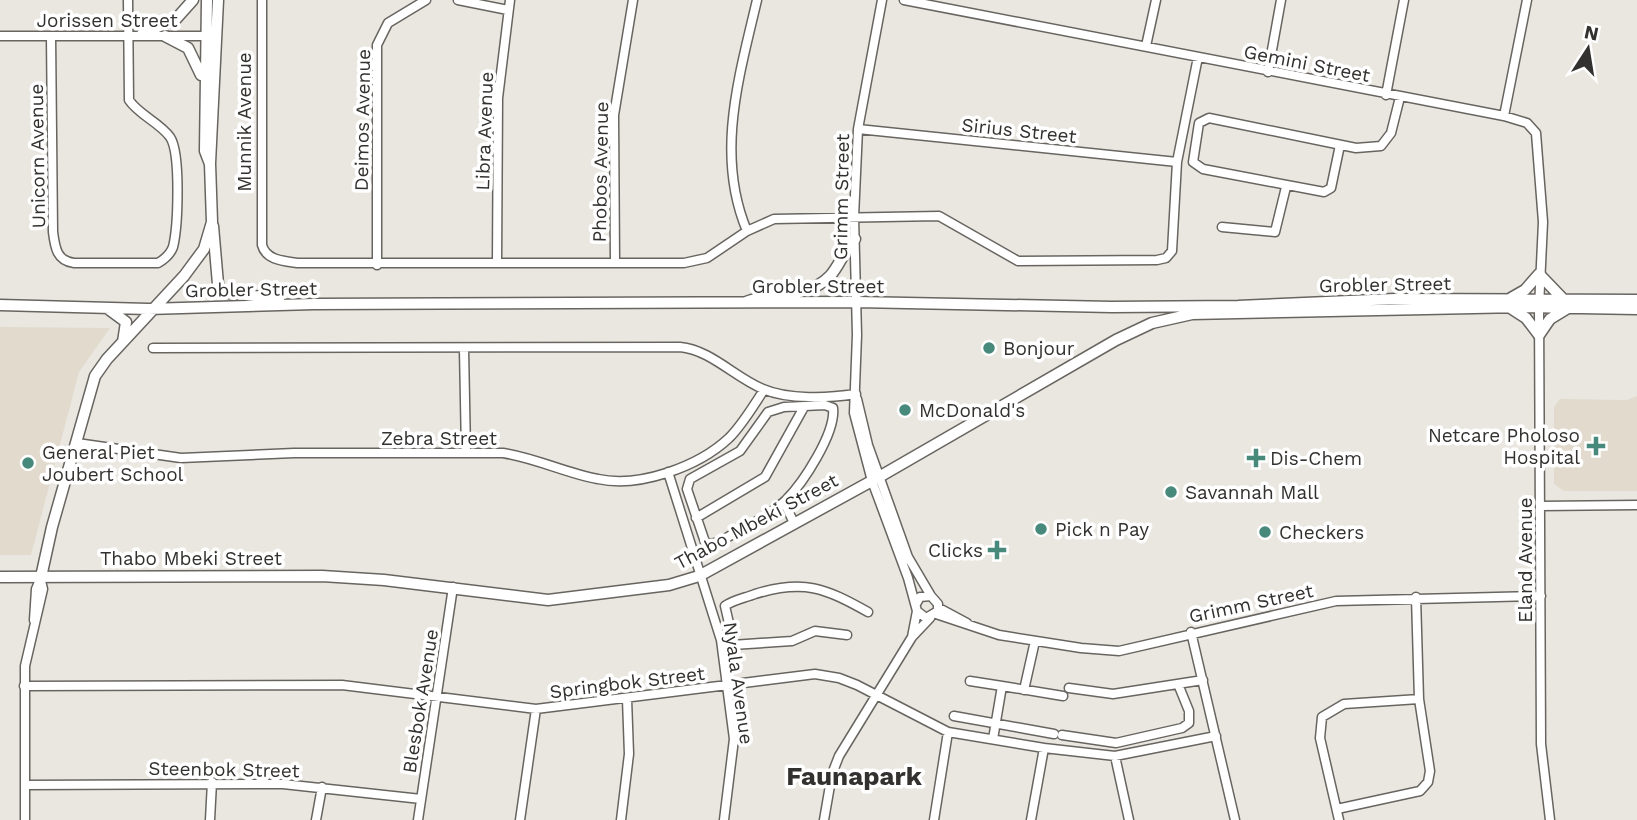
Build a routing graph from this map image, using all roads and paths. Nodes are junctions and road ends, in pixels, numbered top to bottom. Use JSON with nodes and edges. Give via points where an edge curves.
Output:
{"nodes":[{"id":1,"x":128,"y":0,"type":"edge"},
{"id":2,"x":193,"y":0,"type":"edge"},
{"id":3,"x":207,"y":0,"type":"edge"},
{"id":4,"x":218,"y":0,"type":"edge"},
{"id":5,"x":262,"y":0,"type":"edge"},
{"id":6,"x":426,"y":0,"type":"edge"},
{"id":7,"x":458,"y":0,"type":"edge"},
{"id":8,"x":510,"y":0,"type":"edge"},
{"id":9,"x":633,"y":0,"type":"edge"},
{"id":10,"x":757,"y":0,"type":"edge"},
{"id":11,"x":881,"y":0,"type":"edge"},
{"id":12,"x":904,"y":0,"type":"edge"},
{"id":13,"x":1156,"y":0,"type":"edge"},
{"id":14,"x":1281,"y":0,"type":"edge"},
{"id":15,"x":1404,"y":0,"type":"edge"},
{"id":16,"x":1527,"y":0,"type":"edge"},
{"id":17,"x":508,"y":10,"type":"junction"},
{"id":18,"x":142,"y":34,"type":"junction"},
{"id":19,"x":129,"y":35,"type":"junction"},
{"id":20,"x":0,"y":36,"type":"edge"},
{"id":21,"x":51,"y":36,"type":"junction"},
{"id":22,"x":165,"y":36,"type":"junction"},
{"id":23,"x":209,"y":36,"type":"junction"},
{"id":24,"x":1146,"y":46,"type":"junction"},
{"id":25,"x":1198,"y":57,"type":"junction"},
{"id":26,"x":1268,"y":72,"type":"junction"},
{"id":27,"x":204,"y":89,"type":"junction"},
{"id":28,"x":1386,"y":95,"type":"junction"},
{"id":29,"x":1400,"y":97,"type":"junction"},
{"id":30,"x":1504,"y":116,"type":"junction"},
{"id":31,"x":858,"y":129,"type":"junction"},
{"id":32,"x":1340,"y":145,"type":"junction"},
{"id":33,"x":1177,"y":162,"type":"junction"},
{"id":34,"x":210,"y":164,"type":"junction"},
{"id":35,"x":1286,"y":187,"type":"junction"},
{"id":36,"x":854,"y":218,"type":"junction"},
{"id":37,"x":212,"y":222,"type":"junction"},
{"id":38,"x":1222,"y":228,"type":"dead end"},
{"id":39,"x":747,"y":231,"type":"junction"},
{"id":40,"x":855,"y":239,"type":"junction"},
{"id":41,"x":262,"y":245,"type":"joint"},
{"id":42,"x":497,"y":263,"type":"junction"},
{"id":43,"x":615,"y":263,"type":"junction"},
{"id":44,"x":377,"y":265,"type":"junction"},
{"id":45,"x":1539,"y":274,"type":"junction"},
{"id":46,"x":1637,"y":300,"type":"edge"},
{"id":47,"x":857,"y":302,"type":"junction"},
{"id":48,"x":1508,"y":303,"type":"junction"},
{"id":49,"x":1539,"y":303,"type":"junction"},
{"id":50,"x":314,"y":304,"type":"junction"},
{"id":51,"x":739,"y":304,"type":"junction"},
{"id":52,"x":1566,"y":304,"type":"junction"},
{"id":53,"x":0,"y":305,"type":"edge"},
{"id":54,"x":1249,"y":306,"type":"junction"},
{"id":55,"x":107,"y":307,"type":"junction"},
{"id":56,"x":1112,"y":307,"type":"junction"},
{"id":57,"x":154,"y":309,"type":"junction"},
{"id":58,"x":1637,"y":309,"type":"edge"},
{"id":59,"x":1192,"y":314,"type":"junction"},
{"id":60,"x":1539,"y":335,"type":"junction"},
{"id":61,"x":122,"y":345,"type":"junction"},
{"id":62,"x":153,"y":348,"type":"dead end"},
{"id":63,"x":464,"y":349,"type":"junction"},
{"id":64,"x":764,"y":390,"type":"junction"},
{"id":65,"x":856,"y":395,"type":"junction"},
{"id":66,"x":804,"y":407,"type":"junction"},
{"id":67,"x":78,"y":443,"type":"junction"},
{"id":68,"x":466,"y":452,"type":"junction"},
{"id":69,"x":668,"y":472,"type":"junction"},
{"id":70,"x":875,"y":479,"type":"junction"},
{"id":71,"x":784,"y":502,"type":"junction"},
{"id":72,"x":1637,"y":505,"type":"edge"},
{"id":73,"x":1541,"y":506,"type":"junction"},
{"id":74,"x":696,"y":518,"type":"junction"},
{"id":75,"x":793,"y":522,"type":"junction"},
{"id":76,"x":699,"y":576,"type":"junction"},
{"id":77,"x":0,"y":577,"type":"edge"},
{"id":78,"x":41,"y":579,"type":"junction"},
{"id":79,"x":453,"y":587,"type":"junction"},
{"id":80,"x":931,"y":596,"type":"junction"},
{"id":81,"x":1541,"y":596,"type":"junction"},
{"id":82,"x":1416,"y":597,"type":"junction"},
{"id":83,"x":916,"y":608,"type":"junction"},
{"id":84,"x":868,"y":612,"type":"dead end"},
{"id":85,"x":935,"y":613,"type":"junction"},
{"id":86,"x":1191,"y":632,"type":"junction"},
{"id":87,"x":848,"y":635,"type":"dead end"},
{"id":88,"x":912,"y":637,"type":"junction"},
{"id":89,"x":1035,"y":641,"type":"junction"},
{"id":90,"x":734,"y":645,"type":"junction"},
{"id":91,"x":722,"y":648,"type":"junction"},
{"id":92,"x":1203,"y":680,"type":"junction"},
{"id":93,"x":970,"y":681,"type":"dead end"},
{"id":94,"x":1178,"y":684,"type":"junction"},
{"id":95,"x":24,"y":686,"type":"junction"},
{"id":96,"x":727,"y":687,"type":"junction"},
{"id":97,"x":1002,"y":687,"type":"junction"},
{"id":98,"x":1069,"y":688,"type":"dead end"},
{"id":99,"x":1024,"y":690,"type":"junction"},
{"id":100,"x":437,"y":694,"type":"junction"},
{"id":101,"x":878,"y":695,"type":"junction"},
{"id":102,"x":1063,"y":696,"type":"dead end"},
{"id":103,"x":627,"y":699,"type":"junction"},
{"id":104,"x":1419,"y":699,"type":"junction"},
{"id":105,"x":536,"y":709,"type":"junction"},
{"id":106,"x":954,"y":716,"type":"dead end"},
{"id":107,"x":995,"y":723,"type":"junction"},
{"id":108,"x":948,"y":732,"type":"junction"},
{"id":109,"x":1216,"y":736,"type":"junction"},
{"id":110,"x":993,"y":739,"type":"junction"},
{"id":111,"x":1044,"y":748,"type":"junction"},
{"id":112,"x":1115,"y":756,"type":"junction"},
{"id":113,"x":212,"y":782,"type":"junction"},
{"id":114,"x":25,"y":785,"type":"junction"},
{"id":115,"x":322,"y":787,"type":"junction"},
{"id":116,"x":421,"y":799,"type":"junction"},
{"id":117,"x":1337,"y":809,"type":"junction"},
{"id":118,"x":25,"y":820,"type":"edge"},
{"id":119,"x":210,"y":820,"type":"edge"},
{"id":120,"x":316,"y":820,"type":"edge"},
{"id":121,"x":418,"y":820,"type":"edge"},
{"id":122,"x":520,"y":820,"type":"edge"},
{"id":123,"x":621,"y":820,"type":"edge"},
{"id":124,"x":724,"y":820,"type":"edge"},
{"id":125,"x":824,"y":820,"type":"edge"},
{"id":126,"x":934,"y":820,"type":"edge"},
{"id":127,"x":1031,"y":820,"type":"edge"},
{"id":128,"x":1129,"y":820,"type":"edge"},
{"id":129,"x":1235,"y":820,"type":"edge"},
{"id":130,"x":1339,"y":820,"type":"edge"},
{"id":131,"x":1549,"y":820,"type":"edge"}],
"edges":[{"from":1,"to":19,"type":"street"},
{"from":2,"to":18,"type":"main road","via":[[176,19]]},
{"from":3,"to":23,"type":"main road","name":"Munnik Avenue"},
{"from":4,"to":23,"type":"main road","name":"Munnik Avenue"},
{"from":5,"to":41,"type":"street","name":"Munnik Avenue"},
{"from":6,"to":44,"type":"street","name":"Deimos Avenue","via":[[388,23],[377,45]]},
{"from":7,"to":17,"type":"street"},
{"from":8,"to":17,"type":"street","name":"Libra Avenue"},
{"from":9,"to":43,"type":"street","name":"Phobos Avenue","via":[[614,115]]},
{"from":10,"to":39,"type":"street","via":[[730,141],[732,184]]},
{"from":11,"to":31,"type":"street","name":"Grimm Street"},
{"from":12,"to":24,"type":"street","name":"Gemini Street"},
{"from":13,"to":24,"type":"street"},
{"from":14,"to":26,"type":"street"},
{"from":15,"to":28,"type":"street"},
{"from":16,"to":30,"type":"street"},
{"from":17,"to":42,"type":"street","name":"Libra Avenue","via":[[497,113]]},
{"from":18,"to":19,"type":"street","name":"Jorissen Street"},
{"from":18,"to":22,"type":"street","name":"Jorissen Street"},
{"from":19,"to":21,"type":"street","name":"Jorissen Street"},
{"from":19,"to":21,"type":"street","name":"Unicorn Avenue","via":[[129,100],[166,133],[176,172],[173,245],[167,257],[154,264],[60,259],[53,232]]},
{"from":20,"to":21,"type":"street","name":"Jorissen Street"},
{"from":22,"to":23,"type":"street","name":"Jorissen Street"},
{"from":22,"to":27,"type":"main road","via":[[192,53]]},
{"from":23,"to":27,"type":"main road","name":"Munnik Avenue"},
{"from":23,"to":34,"type":"main road","name":"Munnik Avenue","via":[[216,89]]},
{"from":24,"to":25,"type":"street","name":"Gemini Street"},
{"from":25,"to":26,"type":"street","name":"Gemini Street"},
{"from":25,"to":33,"type":"street"},
{"from":26,"to":28,"type":"street","name":"Gemini Street"},
{"from":27,"to":34,"type":"main road","name":"Munnik Avenue","via":[[205,151]]},
{"from":28,"to":29,"type":"street","name":"Gemini Street"},
{"from":29,"to":30,"type":"street","name":"Gemini Street"},
{"from":29,"to":32,"type":"street","via":[[1384,144],[1364,149]]},
{"from":30,"to":45,"type":"street","name":"Gemini Street","via":[[1527,123],[1538,139],[1543,222]]},
{"from":31,"to":33,"type":"street","name":"Sirius Street"},
{"from":31,"to":36,"type":"street","name":"Grimm Street"},
{"from":32,"to":35,"type":"street","via":[[1328,191]]},
{"from":32,"to":35,"type":"street","via":[[1212,118],[1199,123],[1193,155],[1196,166]]},
{"from":33,"to":36,"type":"street","name":"Grobler Street","via":[[1171,255],[1152,261],[1024,262],[944,217]]},
{"from":34,"to":37,"type":"main road","name":"Munnik Avenue"},
{"from":35,"to":38,"type":"street","via":[[1274,233]]},
{"from":36,"to":39,"type":"street","name":"Grobler Street","via":[[774,219]]},
{"from":36,"to":40,"type":"street","name":"Grimm Street"},
{"from":37,"to":50,"type":"main road","via":[[221,292]]},
{"from":37,"to":57,"type":"main road","name":"Munnik Avenue","via":[[199,259]]},
{"from":39,"to":43,"type":"street","name":"Grobler Street","via":[[696,261]]},
{"from":40,"to":47,"type":"street","name":"Grimm Street"},
{"from":40,"to":51,"type":"main road","via":[[834,271],[815,287]]},
{"from":41,"to":44,"type":"street","name":"Grobler Street","via":[[267,254],[285,262]]},
{"from":42,"to":43,"type":"street","name":"Grobler Street"},
{"from":42,"to":44,"type":"street","name":"Grobler Street"},
{"from":45,"to":48,"type":"main road"},
{"from":45,"to":49,"type":"street","name":"Gemini Street"},
{"from":45,"to":52,"type":"main road"},
{"from":46,"to":52,"type":"main road","name":"Grobler Street"},
{"from":47,"to":51,"type":"main road","name":"Grobler Street"},
{"from":47,"to":56,"type":"main road","name":"Grobler Street"},
{"from":47,"to":65,"type":"street","name":"Grimm Street"},
{"from":48,"to":49,"type":"main road","name":"Grobler Street"},
{"from":48,"to":54,"type":"main road","name":"Grobler Street","via":[[1395,299]]},
{"from":48,"to":59,"type":"main road","name":"Grobler Street"},
{"from":48,"to":60,"type":"main road"},
{"from":49,"to":52,"type":"main road","name":"Grobler Street"},
{"from":49,"to":60,"type":"street","name":"Eland Avenue"},
{"from":50,"to":51,"type":"main road","name":"Grobler Street"},
{"from":50,"to":57,"type":"main road","name":"Grobler Street"},
{"from":52,"to":58,"type":"main road","name":"Grobler Street"},
{"from":52,"to":60,"type":"main road"},
{"from":53,"to":55,"type":"main road","name":"Grobler Street"},
{"from":54,"to":56,"type":"main road","name":"Grobler Street"},
{"from":54,"to":59,"type":"main road"},
{"from":55,"to":57,"type":"main road","name":"Grobler Street"},
{"from":55,"to":61,"type":"main road","via":[[126,322]]},
{"from":56,"to":59,"type":"main road"},
{"from":57,"to":61,"type":"main road","name":"Munnik Avenue"},
{"from":59,"to":70,"type":"main road","name":"Thabo Mbeki Street","via":[[1116,340]]},
{"from":60,"to":73,"type":"street","name":"Eland Avenue"},
{"from":61,"to":67,"type":"main road","name":"Munnik Avenue","via":[[95,376]]},
{"from":62,"to":63,"type":"street"},
{"from":63,"to":64,"type":"street","via":[[689,348]]},
{"from":63,"to":68,"type":"street"},
{"from":64,"to":65,"type":"street"},
{"from":64,"to":69,"type":"street","name":"Zebra Street","via":[[726,440]]},
{"from":65,"to":70,"type":"street","name":"Grimm Street"},
{"from":66,"to":71,"type":"street","via":[[831,406],[833,420],[811,465]]},
{"from":66,"to":74,"type":"street","via":[[765,477]]},
{"from":66,"to":74,"type":"street","via":[[768,412],[740,451],[690,480],[686,487]]},
{"from":67,"to":68,"type":"street","name":"Zebra Street","via":[[181,458]]},
{"from":67,"to":78,"type":"main road","name":"Munnik Avenue"},
{"from":68,"to":69,"type":"street","name":"Zebra Street","via":[[517,455],[610,481]]},
{"from":69,"to":76,"type":"street","name":"Nyala Avenue"},
{"from":70,"to":75,"type":"main road","name":"Thabo Mbeki Street"},
{"from":70,"to":80,"type":"street","name":"Grimm Street","via":[[908,557]]},
{"from":70,"to":83,"type":"street","name":"Grimm Street"},
{"from":71,"to":74,"type":"street","via":[[710,545]]},
{"from":71,"to":75,"type":"street"},
{"from":72,"to":73,"type":"street"},
{"from":73,"to":81,"type":"street","name":"Eland Avenue"},
{"from":75,"to":76,"type":"main road","name":"Thabo Mbeki Street"},
{"from":76,"to":79,"type":"main road","name":"Thabo Mbeki Street","via":[[669,585],[548,600]]},
{"from":76,"to":91,"type":"street","name":"Nyala Avenue"},
{"from":77,"to":78,"type":"main road","name":"Thabo Mbeki Street"},
{"from":78,"to":79,"type":"main road","name":"Thabo Mbeki Street","via":[[272,574]]},
{"from":78,"to":95,"type":"street","via":[[43,589]]},
{"from":79,"to":100,"type":"street","name":"Blesbok Avenue"},
{"from":80,"to":83,"type":"street","via":[[920,597]]},
{"from":80,"to":85,"type":"street","name":"Grimm Street"},
{"from":81,"to":82,"type":"street","name":"Grimm Street"},
{"from":81,"to":131,"type":"street","name":"Eland Avenue","via":[[1541,755]]},
{"from":82,"to":86,"type":"street","name":"Grimm Street","via":[[1336,601]]},
{"from":82,"to":104,"type":"street"},
{"from":83,"to":85,"type":"street","name":"Grimm Street","via":[[922,617]]},
{"from":83,"to":88,"type":"street"},
{"from":84,"to":90,"type":"street","via":[[816,588],[780,586],[725,606]]},
{"from":85,"to":88,"type":"street"},
{"from":85,"to":89,"type":"street","name":"Grimm Street","via":[[972,627]]},
{"from":86,"to":89,"type":"street","name":"Grimm Street","via":[[1119,651]]},
{"from":86,"to":92,"type":"street"},
{"from":87,"to":90,"type":"street","via":[[815,631],[793,641]]},
{"from":88,"to":101,"type":"street"},
{"from":89,"to":99,"type":"street"},
{"from":90,"to":91,"type":"street"},
{"from":91,"to":96,"type":"street","name":"Nyala Avenue"},
{"from":92,"to":94,"type":"street"},
{"from":92,"to":109,"type":"street"},
{"from":93,"to":97,"type":"street"},
{"from":94,"to":98,"type":"street","via":[[1113,694]]},
{"from":94,"to":107,"type":"street","via":[[1189,723],[1182,729],[1124,743]]},
{"from":95,"to":100,"type":"street","name":"Springbok Street","via":[[342,685]]},
{"from":95,"to":114,"type":"street"},
{"from":96,"to":101,"type":"street","name":"Springbok Street","via":[[815,674],[839,678]]},
{"from":96,"to":103,"type":"street","name":"Springbok Street"},
{"from":96,"to":124,"type":"street","name":"Nyala Avenue","via":[[734,740]]},
{"from":97,"to":99,"type":"street"},
{"from":97,"to":107,"type":"street"},
{"from":99,"to":102,"type":"street"},
{"from":100,"to":105,"type":"street","name":"Springbok Street"},
{"from":100,"to":116,"type":"street","name":"Blesbok Avenue"},
{"from":101,"to":108,"type":"street","name":"Springbok Street"},
{"from":101,"to":125,"type":"street","via":[[835,762]]},
{"from":103,"to":105,"type":"street","name":"Springbok Street"},
{"from":103,"to":123,"type":"street","via":[[630,742]]},
{"from":104,"to":117,"type":"street","via":[[1430,771],[1425,787]]},
{"from":104,"to":117,"type":"street","via":[[1344,704],[1322,717],[1320,738]]},
{"from":105,"to":122,"type":"street"},
{"from":106,"to":107,"type":"street"},
{"from":107,"to":110,"type":"street"},
{"from":108,"to":110,"type":"street","name":"Springbok Street"},
{"from":108,"to":126,"type":"street"},
{"from":109,"to":112,"type":"street","name":"Springbok Street"},
{"from":109,"to":129,"type":"street"},
{"from":110,"to":111,"type":"street","name":"Springbok Street"},
{"from":111,"to":112,"type":"street","name":"Springbok Street"},
{"from":111,"to":127,"type":"street"},
{"from":112,"to":128,"type":"street"},
{"from":113,"to":114,"type":"street","name":"Steenbok Street"},
{"from":113,"to":115,"type":"street","name":"Steenbok Street"},
{"from":113,"to":119,"type":"street"},
{"from":114,"to":118,"type":"street"},
{"from":115,"to":116,"type":"street","name":"Steenbok Street"},
{"from":115,"to":120,"type":"street"},
{"from":116,"to":121,"type":"street","name":"Blesbok Avenue"},
{"from":117,"to":130,"type":"street"}]}
